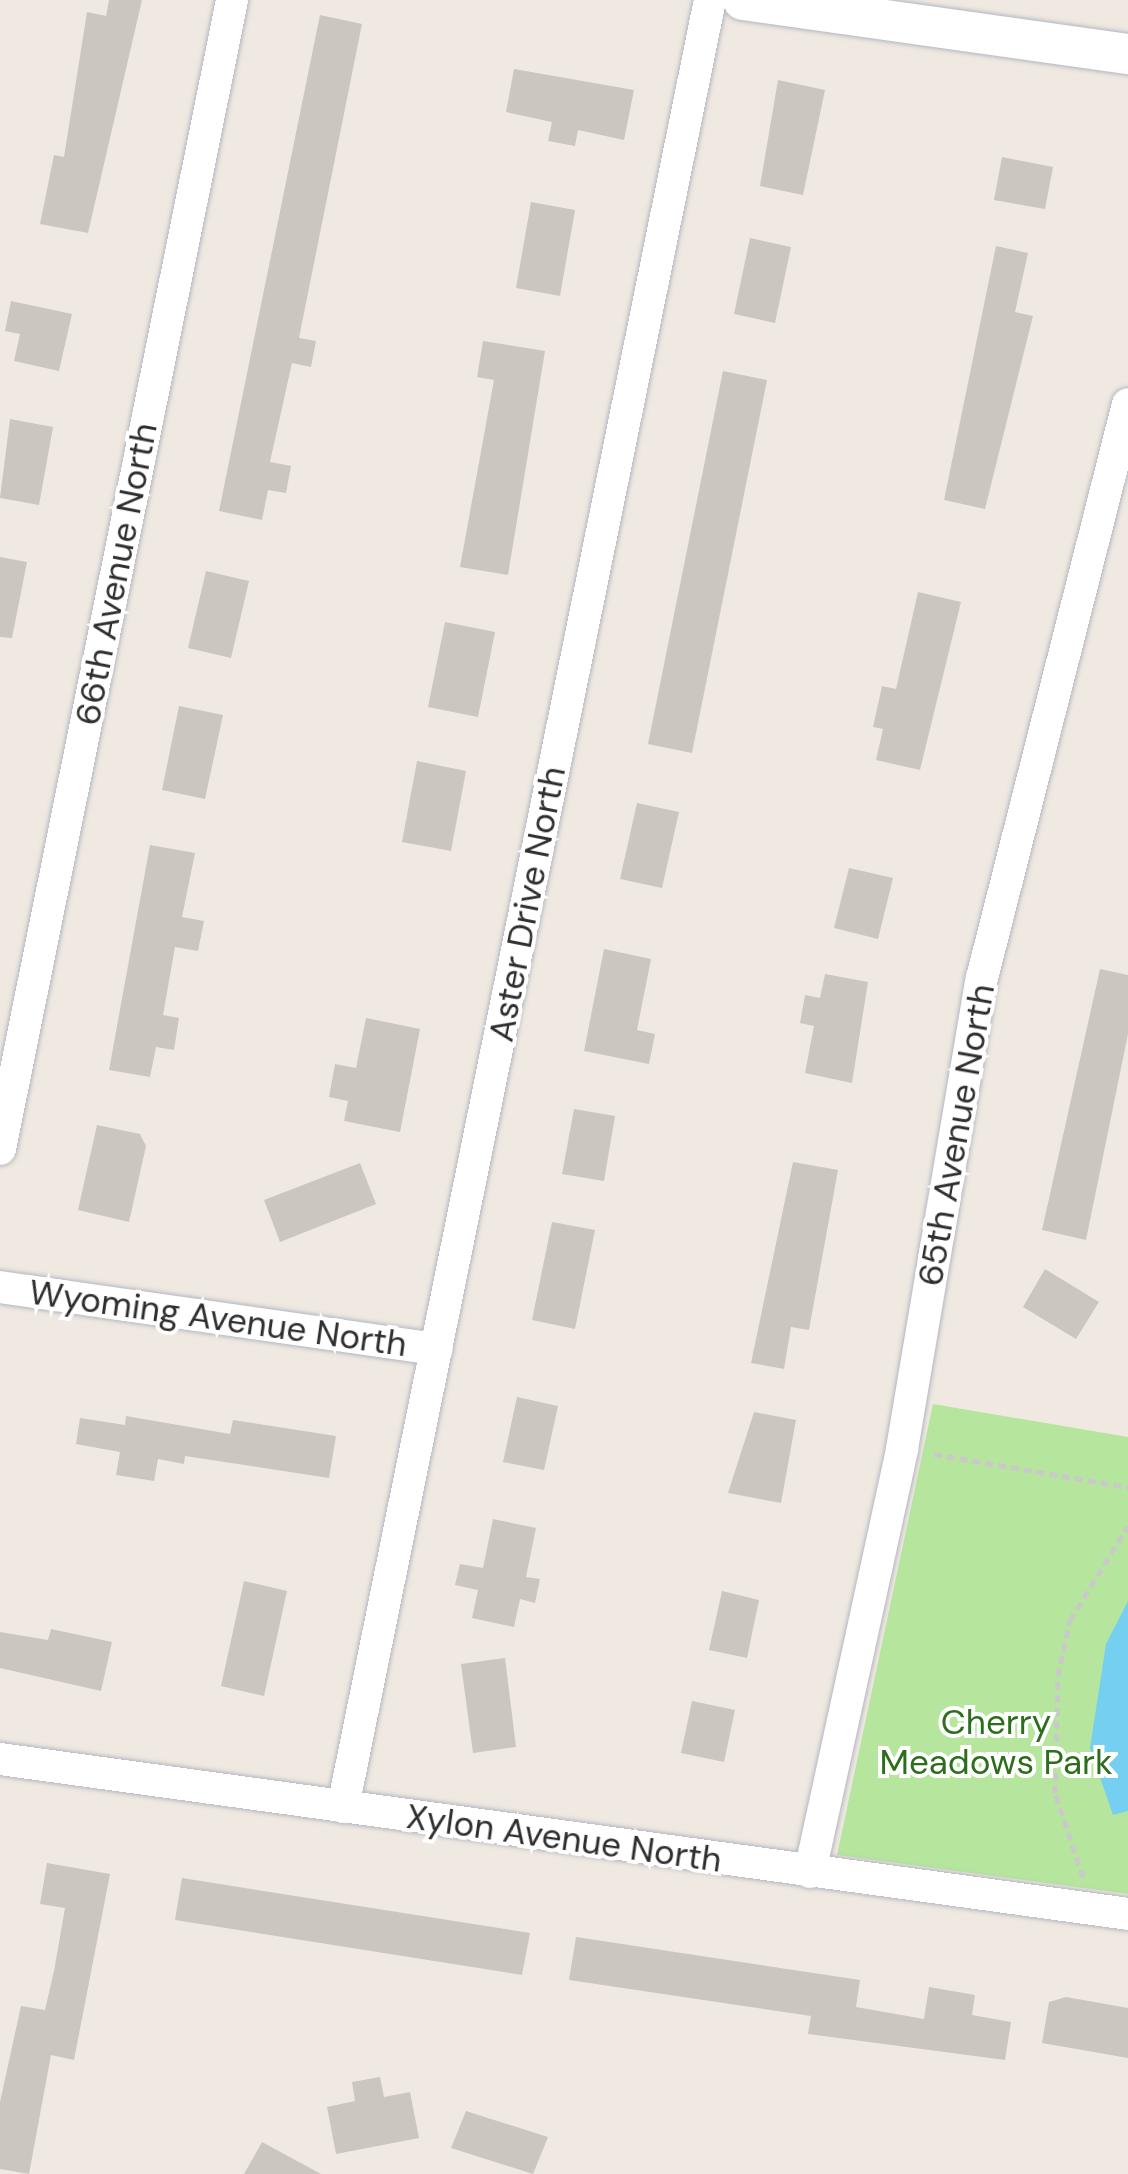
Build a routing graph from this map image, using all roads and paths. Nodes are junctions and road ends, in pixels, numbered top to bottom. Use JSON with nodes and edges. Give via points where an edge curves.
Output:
{"nodes":[{"id":1,"x":232,"y":0,"type":"edge"},
{"id":2,"x":710,"y":0,"type":"edge"},
{"id":3,"x":743,"y":0,"type":"edge"},
{"id":4,"x":1128,"y":54,"type":"edge"},
{"id":5,"x":1128,"y":404,"type":"edge"},
{"id":6,"x":0,"y":1149,"type":"edge"},
{"id":7,"x":0,"y":1287,"type":"edge"},
{"id":8,"x":436,"y":1349,"type":"junction"},
{"id":9,"x":902,"y":1448,"type":"junction"},
{"id":10,"x":1128,"y":1486,"type":"edge"},
{"id":11,"x":1128,"y":1526,"type":"edge"},
{"id":12,"x":0,"y":1759,"type":"edge"},
{"id":13,"x":343,"y":1807,"type":"junction"},
{"id":14,"x":810,"y":1872,"type":"junction"},
{"id":15,"x":1089,"y":1909,"type":"junction"},
{"id":16,"x":1128,"y":1914,"type":"edge"}],
"edges":[{"from":1,"to":6,"type":"street","name":"66th Avenue North"},
{"from":2,"to":8,"type":"street","name":"Aster Drive North"},
{"from":3,"to":4,"type":"street"},
{"from":5,"to":9,"type":"street","name":"65th Avenue North","via":[[982,978]]},
{"from":7,"to":8,"type":"street","name":"Wyoming Avenue North"},
{"from":8,"to":13,"type":"street","name":"Aster Drive North"},
{"from":9,"to":10,"type":"path"},
{"from":9,"to":14,"type":"street","name":"65th Avenue North"},
{"from":11,"to":15,"type":"path","via":[[1070,1620],[1058,1676],[1055,1794]]},
{"from":12,"to":13,"type":"street","name":"Xylon Avenue North"},
{"from":13,"to":14,"type":"street","name":"Xylon Avenue North"},
{"from":14,"to":15,"type":"street","name":"Xylon Avenue North"},
{"from":15,"to":16,"type":"street","name":"Xylon Avenue North"}]}
